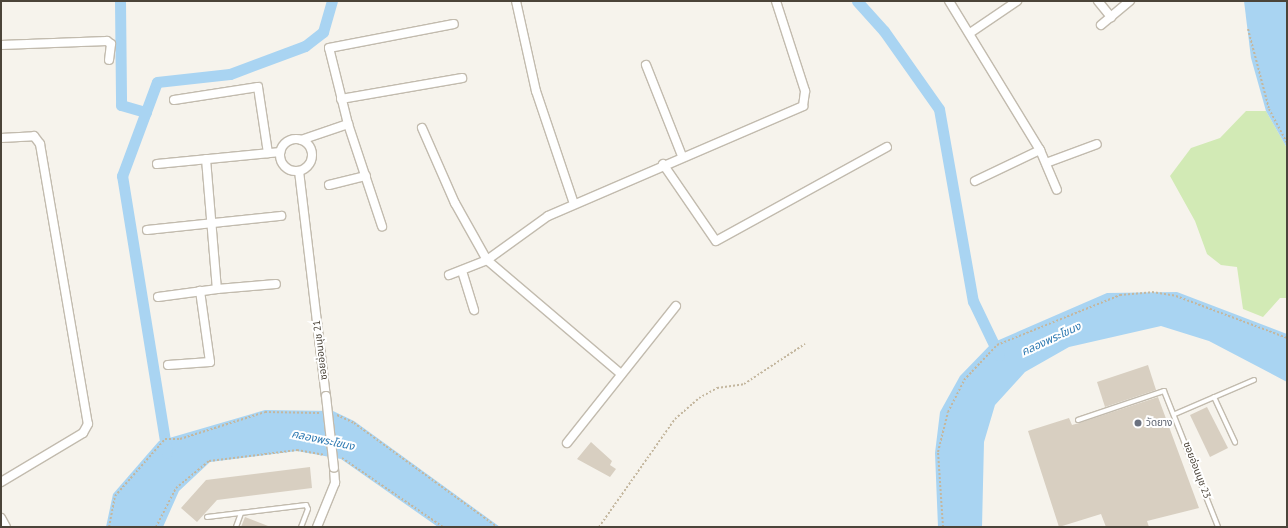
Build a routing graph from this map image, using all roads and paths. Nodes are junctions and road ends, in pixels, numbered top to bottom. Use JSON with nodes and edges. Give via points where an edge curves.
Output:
{"nodes":[{"id":1,"x":516,"y":1,"type":"edge"},
{"id":2,"x":776,"y":1,"type":"edge"},
{"id":3,"x":950,"y":1,"type":"edge"},
{"id":4,"x":1017,"y":1,"type":"edge"},
{"id":5,"x":1098,"y":1,"type":"edge"},
{"id":6,"x":1130,"y":1,"type":"edge"},
{"id":7,"x":1111,"y":17,"type":"junction"},
{"id":8,"x":454,"y":24,"type":"dead end"},
{"id":9,"x":1101,"y":25,"type":"dead end"},
{"id":10,"x":1248,"y":29,"type":"dead end"},
{"id":11,"x":970,"y":33,"type":"junction"},
{"id":12,"x":1,"y":46,"type":"edge"},
{"id":13,"x":109,"y":60,"type":"dead end"},
{"id":14,"x":646,"y":65,"type":"dead end"},
{"id":15,"x":462,"y":78,"type":"dead end"},
{"id":16,"x":341,"y":99,"type":"junction"},
{"id":17,"x":174,"y":100,"type":"dead end"},
{"id":18,"x":348,"y":124,"type":"junction"},
{"id":19,"x":422,"y":128,"type":"dead end"},
{"id":20,"x":1,"y":138,"type":"edge"},
{"id":21,"x":301,"y":140,"type":"junction"},
{"id":22,"x":1287,"y":143,"type":"edge"},
{"id":23,"x":1096,"y":144,"type":"dead end"},
{"id":24,"x":887,"y":148,"type":"dead end"},
{"id":25,"x":1040,"y":150,"type":"junction"},
{"id":26,"x":280,"y":152,"type":"junction"},
{"id":27,"x":268,"y":153,"type":"junction"},
{"id":28,"x":682,"y":156,"type":"junction"},
{"id":29,"x":206,"y":159,"type":"junction"},
{"id":30,"x":1046,"y":163,"type":"junction"},
{"id":31,"x":157,"y":164,"type":"dead end"},
{"id":32,"x":663,"y":164,"type":"junction"},
{"id":33,"x":299,"y":171,"type":"junction"},
{"id":34,"x":366,"y":176,"type":"junction"},
{"id":35,"x":975,"y":181,"type":"dead end"},
{"id":36,"x":329,"y":185,"type":"dead end"},
{"id":37,"x":1057,"y":190,"type":"dead end"},
{"id":38,"x":574,"y":204,"type":"junction"},
{"id":39,"x":281,"y":216,"type":"dead end"},
{"id":40,"x":212,"y":222,"type":"junction"},
{"id":41,"x":382,"y":226,"type":"dead end"},
{"id":42,"x":147,"y":230,"type":"dead end"},
{"id":43,"x":487,"y":260,"type":"junction"},
{"id":44,"x":462,"y":271,"type":"junction"},
{"id":45,"x":449,"y":275,"type":"dead end"},
{"id":46,"x":276,"y":284,"type":"dead end"},
{"id":47,"x":218,"y":289,"type":"junction"},
{"id":48,"x":200,"y":291,"type":"junction"},
{"id":49,"x":158,"y":297,"type":"dead end"},
{"id":50,"x":676,"y":306,"type":"dead end"},
{"id":51,"x":474,"y":310,"type":"dead end"},
{"id":52,"x":1287,"y":338,"type":"edge"},
{"id":53,"x":805,"y":344,"type":"dead end"},
{"id":54,"x":168,"y":365,"type":"dead end"},
{"id":55,"x":621,"y":374,"type":"junction"},
{"id":56,"x":1254,"y":380,"type":"dead end"},
{"id":57,"x":1214,"y":397,"type":"junction"},
{"id":58,"x":325,"y":413,"type":"dead end"},
{"id":59,"x":333,"y":413,"type":"dead end"},
{"id":60,"x":1175,"y":414,"type":"junction"},
{"id":61,"x":1078,"y":420,"type":"dead end"},
{"id":62,"x":1235,"y":442,"type":"dead end"},
{"id":63,"x":568,"y":443,"type":"dead end"},
{"id":64,"x":327,"y":455,"type":"dead end"},
{"id":65,"x":334,"y":456,"type":"dead end"},
{"id":66,"x":1,"y":482,"type":"edge"},
{"id":67,"x":241,"y":513,"type":"junction"},
{"id":68,"x":207,"y":517,"type":"dead end"},
{"id":69,"x":1,"y":518,"type":"edge"},
{"id":70,"x":6,"y":527,"type":"edge"},
{"id":71,"x":108,"y":527,"type":"edge"},
{"id":72,"x":156,"y":527,"type":"edge"},
{"id":73,"x":236,"y":527,"type":"edge"},
{"id":74,"x":301,"y":527,"type":"edge"},
{"id":75,"x":317,"y":527,"type":"edge"},
{"id":76,"x":443,"y":527,"type":"edge"},
{"id":77,"x":497,"y":527,"type":"edge"},
{"id":78,"x":599,"y":527,"type":"edge"},
{"id":79,"x":943,"y":527,"type":"edge"},
{"id":80,"x":1218,"y":527,"type":"edge"}],
"edges":[{"from":1,"to":38,"type":"street","via":[[536,91]]},
{"from":2,"to":28,"type":"street","via":[[806,102]]},
{"from":3,"to":11,"type":"street"},
{"from":4,"to":11,"type":"street"},
{"from":5,"to":7,"type":"street"},
{"from":6,"to":7,"type":"street"},
{"from":7,"to":9,"type":"street"},
{"from":8,"to":16,"type":"street","via":[[330,48]]},
{"from":10,"to":22,"type":"path","via":[[1269,109]]},
{"from":11,"to":25,"type":"street"},
{"from":12,"to":13,"type":"street","via":[[107,41],[112,46]]},
{"from":14,"to":28,"type":"street"},
{"from":15,"to":16,"type":"street"},
{"from":16,"to":18,"type":"street"},
{"from":17,"to":27,"type":"street","via":[[258,87]]},
{"from":18,"to":21,"type":"street"},
{"from":18,"to":34,"type":"street"},
{"from":19,"to":43,"type":"street","via":[[455,203]]},
{"from":20,"to":66,"type":"street","via":[[34,136],[40,144],[88,424],[83,433]]},
{"from":21,"to":26,"type":"street","via":[[290,140]]},
{"from":21,"to":33,"type":"street","via":[[309,146],[312,156],[308,166]]},
{"from":23,"to":30,"type":"street"},
{"from":24,"to":32,"type":"street","via":[[716,241]]},
{"from":25,"to":30,"type":"street"},
{"from":25,"to":35,"type":"street"},
{"from":26,"to":27,"type":"street"},
{"from":26,"to":33,"type":"street","via":[[284,166]]},
{"from":27,"to":29,"type":"street"},
{"from":28,"to":32,"type":"street"},
{"from":29,"to":31,"type":"street"},
{"from":29,"to":40,"type":"street"},
{"from":30,"to":37,"type":"street"},
{"from":32,"to":38,"type":"street"},
{"from":33,"to":75,"type":"street","name":"ซอยอ่อนนุช 21","bridge":true,"via":[[335,483]]},
{"from":34,"to":36,"type":"street"},
{"from":34,"to":41,"type":"street"},
{"from":38,"to":43,"type":"street","via":[[548,216]]},
{"from":39,"to":40,"type":"street"},
{"from":40,"to":42,"type":"street"},
{"from":40,"to":47,"type":"street"},
{"from":43,"to":44,"type":"street"},
{"from":43,"to":55,"type":"street"},
{"from":44,"to":45,"type":"street"},
{"from":44,"to":51,"type":"street"},
{"from":46,"to":47,"type":"street"},
{"from":47,"to":48,"type":"street"},
{"from":48,"to":49,"type":"street"},
{"from":48,"to":54,"type":"street","via":[[210,362]]},
{"from":50,"to":55,"type":"street"},
{"from":52,"to":79,"type":"path","via":[[1176,296],[1152,292],[1120,295],[997,345],[964,380],[948,412],[938,452]]},
{"from":53,"to":78,"type":"path","via":[[744,384],[717,388],[684,411],[652,448]]},
{"from":55,"to":63,"type":"street"},
{"from":56,"to":57,"type":"lane"},
{"from":57,"to":60,"type":"lane"},
{"from":57,"to":62,"type":"lane"},
{"from":58,"to":71,"type":"path","via":[[265,412],[180,440],[165,439],[115,496]]},
{"from":59,"to":77,"type":"path","via":[[354,423]]},
{"from":60,"to":61,"type":"lane","name":"ซอยอ่อนนุช 23","via":[[1162,391]]},
{"from":60,"to":80,"type":"lane","name":"ซอยอ่อนนุช 23"},
{"from":64,"to":72,"type":"path","via":[[298,450],[209,461],[176,488]]},
{"from":65,"to":76,"type":"path","via":[[342,458]]},
{"from":67,"to":68,"type":"lane"},
{"from":67,"to":73,"type":"lane"},
{"from":67,"to":74,"type":"lane","via":[[306,505],[308,509]]},
{"from":69,"to":70,"type":"street"}]}
